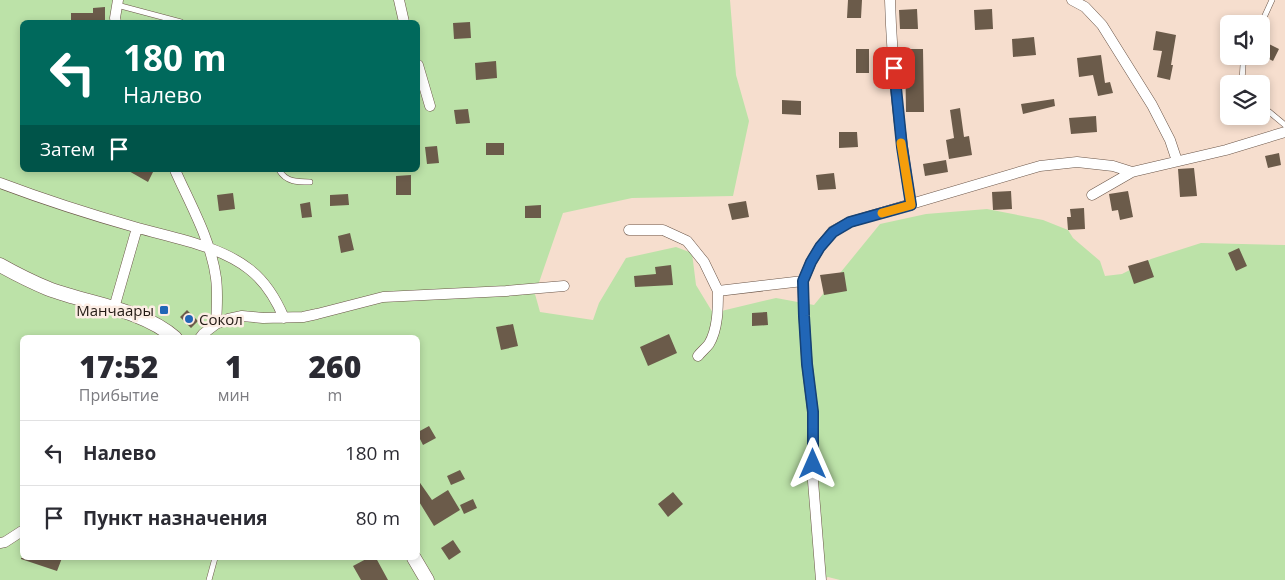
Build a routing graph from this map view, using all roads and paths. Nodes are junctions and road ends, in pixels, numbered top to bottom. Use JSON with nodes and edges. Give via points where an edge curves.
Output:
{"nodes":[{"id":1,"x":399,"y":0,"type":"edge"},
{"id":2,"x":890,"y":0,"type":"edge"},
{"id":3,"x":1072,"y":0,"type":"edge"},
{"id":4,"x":1272,"y":0,"type":"edge"},
{"id":5,"x":117,"y":2,"type":"edge"},
{"id":6,"x":1265,"y":15,"type":"edge"},
{"id":7,"x":116,"y":20,"type":"edge"},
{"id":8,"x":175,"y":20,"type":"edge"},
{"id":9,"x":404,"y":20,"type":"edge"},
{"id":10,"x":420,"y":72,"type":"edge"},
{"id":11,"x":430,"y":106,"type":"dead end"},
{"id":12,"x":1270,"y":112,"type":"edge"},
{"id":13,"x":1285,"y":125,"type":"edge"},
{"id":14,"x":1285,"y":132,"type":"edge"},
{"id":15,"x":1177,"y":161,"type":"junction"},
{"id":16,"x":176,"y":172,"type":"edge"},
{"id":17,"x":280,"y":172,"type":"edge"},
{"id":18,"x":1132,"y":172,"type":"junction"},
{"id":19,"x":310,"y":182,"type":"dead end"},
{"id":20,"x":0,"y":183,"type":"edge"},
{"id":21,"x":1092,"y":195,"type":"dead end"},
{"id":22,"x":911,"y":205,"type":"junction"},
{"id":23,"x":137,"y":228,"type":"junction"},
{"id":24,"x":629,"y":230,"type":"dead end"},
{"id":25,"x":210,"y":249,"type":"junction"},
{"id":26,"x":0,"y":265,"type":"edge"},
{"id":27,"x":803,"y":281,"type":"junction"},
{"id":28,"x":564,"y":286,"type":"dead end"},
{"id":29,"x":718,"y":291,"type":"junction"},
{"id":30,"x":114,"y":308,"type":"junction"},
{"id":31,"x":284,"y":318,"type":"junction"},
{"id":32,"x":216,"y":324,"type":"junction"},
{"id":33,"x":171,"y":335,"type":"edge"},
{"id":34,"x":202,"y":335,"type":"edge"},
{"id":35,"x":698,"y":356,"type":"dead end"},
{"id":36,"x":20,"y":532,"type":"edge"},
{"id":37,"x":0,"y":543,"type":"edge"},
{"id":38,"x":214,"y":560,"type":"edge"},
{"id":39,"x":415,"y":560,"type":"edge"},
{"id":40,"x":209,"y":580,"type":"edge"},
{"id":41,"x":427,"y":580,"type":"edge"},
{"id":42,"x":821,"y":580,"type":"edge"}],
"edges":[{"from":1,"to":9,"type":"street"},
{"from":2,"to":22,"type":"street","via":[[895,88]]},
{"from":3,"to":15,"type":"street","via":[[1085,7],[1102,25],[1152,105]]},
{"from":4,"to":6,"type":"lane"},
{"from":5,"to":7,"type":"street"},
{"from":5,"to":8,"type":"lane"},
{"from":10,"to":11,"type":"street"},
{"from":12,"to":13,"type":"lane"},
{"from":14,"to":15,"type":"street"},
{"from":15,"to":18,"type":"street"},
{"from":16,"to":25,"type":"street"},
{"from":17,"to":19,"type":"lane","via":[[291,181]]},
{"from":18,"to":21,"type":"street"},
{"from":18,"to":22,"type":"street","via":[[1113,166],[1077,162],[1040,166]]},
{"from":20,"to":23,"type":"street"},
{"from":22,"to":27,"type":"street","via":[[850,222],[833,232],[820,247]]},
{"from":23,"to":25,"type":"street"},
{"from":23,"to":30,"type":"street"},
{"from":24,"to":29,"type":"street","via":[[663,230],[687,241],[704,262]]},
{"from":25,"to":31,"type":"street","via":[[230,256],[260,278],[277,301]]},
{"from":25,"to":32,"type":"street","via":[[217,289]]},
{"from":26,"to":30,"type":"main road","via":[[49,289]]},
{"from":27,"to":29,"type":"street"},
{"from":27,"to":42,"type":"street"},
{"from":28,"to":31,"type":"street","via":[[383,297],[317,314]]},
{"from":29,"to":35,"type":"street","via":[[714,329],[709,344]]},
{"from":30,"to":33,"type":"main road","via":[[150,321]]},
{"from":31,"to":32,"type":"street","via":[[242,316]]},
{"from":32,"to":34,"type":"street"},
{"from":36,"to":37,"type":"street"},
{"from":38,"to":40,"type":"lane"},
{"from":39,"to":41,"type":"main road"}]}
